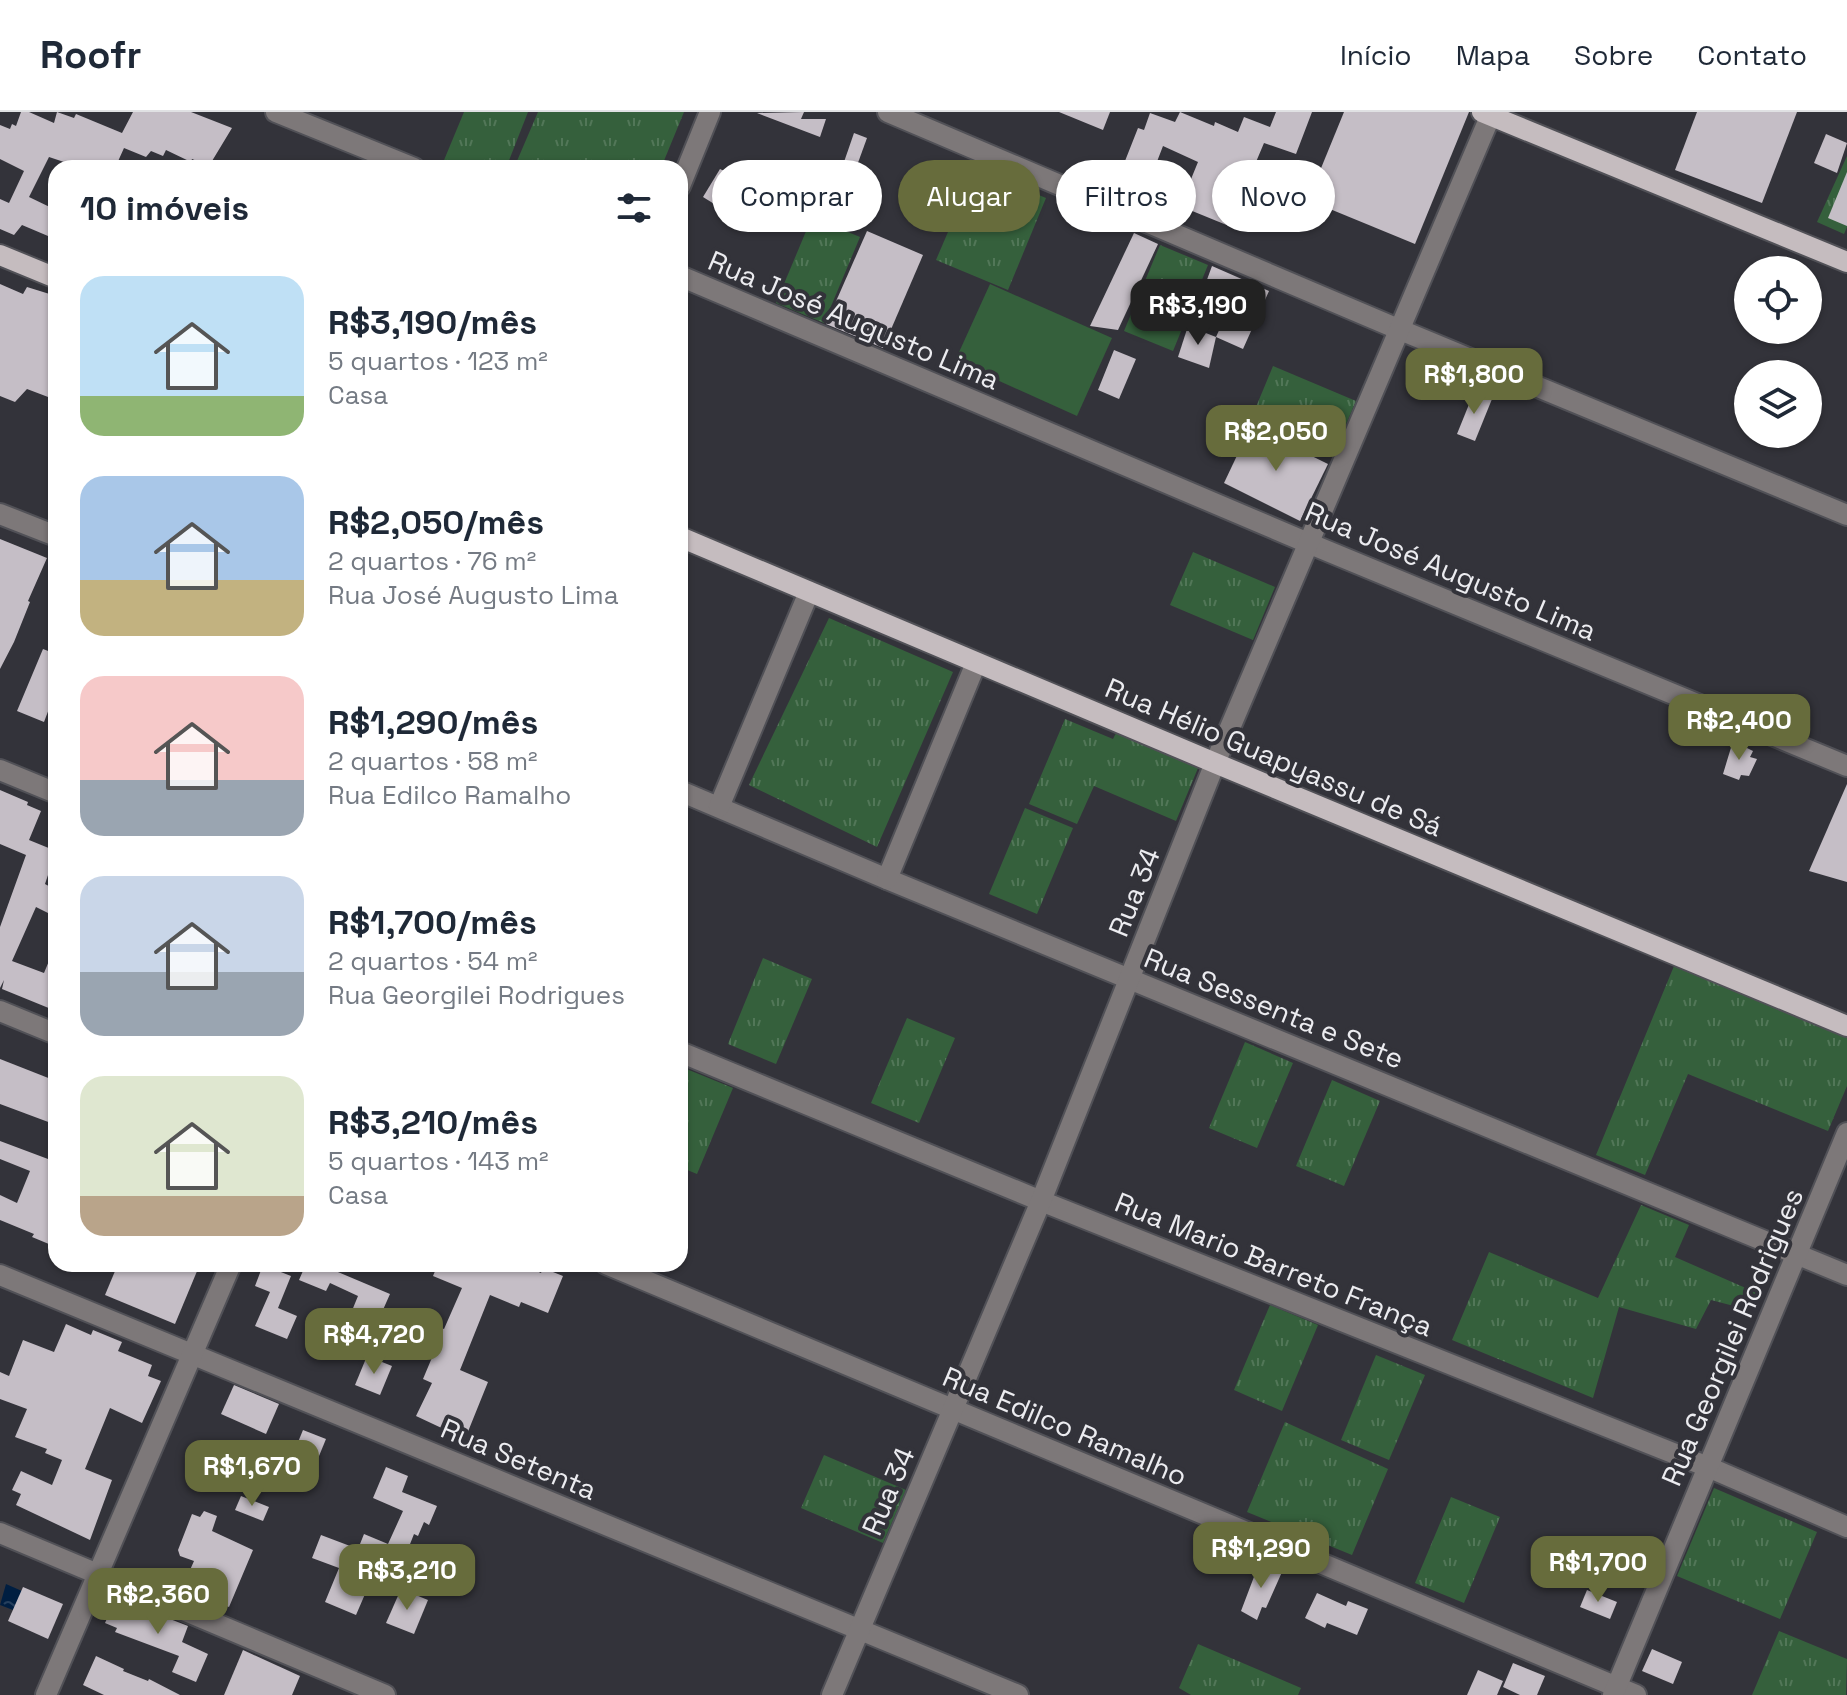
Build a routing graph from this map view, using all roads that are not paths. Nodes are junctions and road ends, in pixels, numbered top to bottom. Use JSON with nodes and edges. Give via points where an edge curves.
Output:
{"nodes":[{"id":1,"x":276,"y":112,"type":"edge"},
{"id":2,"x":710,"y":112,"type":"edge"},
{"id":3,"x":888,"y":112,"type":"edge"},
{"id":4,"x":1489,"y":113,"type":"edge"},
{"id":5,"x":394,"y":160,"type":"edge"},
{"id":6,"x":688,"y":166,"type":"edge"},
{"id":7,"x":0,"y":255,"type":"edge"},
{"id":8,"x":1847,"y":262,"type":"edge"},
{"id":9,"x":48,"y":275,"type":"edge"},
{"id":10,"x":688,"y":279,"type":"edge"},
{"id":11,"x":1398,"y":329,"type":"junction"},
{"id":12,"x":0,"y":514,"type":"edge"},
{"id":13,"x":1847,"y":515,"type":"edge"},
{"id":14,"x":48,"y":533,"type":"edge"},
{"id":15,"x":688,"y":540,"type":"edge"},
{"id":16,"x":1308,"y":543,"type":"junction"},
{"id":17,"x":809,"y":592,"type":"junction"},
{"id":18,"x":976,"y":663,"type":"junction"},
{"id":19,"x":1215,"y":763,"type":"junction"},
{"id":20,"x":1847,"y":766,"type":"edge"},
{"id":21,"x":0,"y":770,"type":"edge"},
{"id":22,"x":48,"y":790,"type":"edge"},
{"id":23,"x":688,"y":794,"type":"edge"},
{"id":24,"x":719,"y":807,"type":"junction"},
{"id":25,"x":887,"y":879,"type":"junction"},
{"id":26,"x":1130,"y":979,"type":"junction"},
{"id":27,"x":0,"y":1011,"type":"edge"},
{"id":28,"x":1847,"y":1026,"type":"edge"},
{"id":29,"x":48,"y":1031,"type":"edge"},
{"id":30,"x":688,"y":1055,"type":"edge"},
{"id":31,"x":1847,"y":1133,"type":"edge"},
{"id":32,"x":1041,"y":1201,"type":"junction"},
{"id":33,"x":1797,"y":1254,"type":"junction"},
{"id":34,"x":228,"y":1272,"type":"edge"},
{"id":35,"x":625,"y":1272,"type":"edge"},
{"id":36,"x":0,"y":1275,"type":"edge"},
{"id":37,"x":1847,"y":1275,"type":"edge"},
{"id":38,"x":194,"y":1355,"type":"junction"},
{"id":39,"x":952,"y":1409,"type":"junction"},
{"id":40,"x":1708,"y":1467,"type":"junction"},
{"id":41,"x":1847,"y":1527,"type":"edge"},
{"id":42,"x":0,"y":1533,"type":"edge"},
{"id":43,"x":98,"y":1574,"type":"junction"},
{"id":44,"x":860,"y":1631,"type":"junction"},
{"id":45,"x":1622,"y":1692,"type":"edge"},
{"id":46,"x":46,"y":1695,"type":"edge"},
{"id":47,"x":385,"y":1695,"type":"edge"},
{"id":48,"x":832,"y":1695,"type":"edge"},
{"id":49,"x":1018,"y":1695,"type":"edge"}],
"edges":[{"from":1,"to":5,"type":"street"},
{"from":2,"to":6,"type":"street"},
{"from":3,"to":11,"type":"street"},
{"from":4,"to":8,"type":"main road"},
{"from":4,"to":11,"type":"street","name":"Rua 34"},
{"from":7,"to":9,"type":"main road"},
{"from":10,"to":16,"type":"street","name":"Rua José Augusto Lima"},
{"from":11,"to":13,"type":"street"},
{"from":11,"to":16,"type":"street","name":"Rua 34"},
{"from":12,"to":14,"type":"street"},
{"from":15,"to":17,"type":"main road","name":"Rua Hélio Guapyassu de Sá"},
{"from":16,"to":19,"type":"street","name":"Rua 34"},
{"from":16,"to":20,"type":"street","name":"Rua José Augusto Lima"},
{"from":17,"to":18,"type":"main road","name":"Rua Hélio Guapyassu de Sá"},
{"from":17,"to":24,"type":"street"},
{"from":18,"to":19,"type":"main road","name":"Rua Hélio Guapyassu de Sá"},
{"from":18,"to":25,"type":"street"},
{"from":19,"to":26,"type":"street","name":"Rua 34"},
{"from":19,"to":28,"type":"main road","name":"Rua Hélio Guapyassu de Sá"},
{"from":21,"to":22,"type":"street"},
{"from":23,"to":24,"type":"street","name":"Rua Sessenta e Sete"},
{"from":24,"to":25,"type":"street","name":"Rua Sessenta e Sete"},
{"from":25,"to":26,"type":"street","name":"Rua Sessenta e Sete"},
{"from":26,"to":32,"type":"street","name":"Rua 34"},
{"from":26,"to":33,"type":"street","name":"Rua Sessenta e Sete"},
{"from":27,"to":29,"type":"street"},
{"from":30,"to":32,"type":"street","name":"Rua Mario Barreto França"},
{"from":31,"to":33,"type":"street","name":"Rua Georgilei Rodrigues"},
{"from":32,"to":39,"type":"street","name":"Rua 34"},
{"from":32,"to":40,"type":"street","name":"Rua Mario Barreto França"},
{"from":33,"to":37,"type":"street","name":"Rua Sessenta e Sete"},
{"from":33,"to":40,"type":"street","name":"Rua Georgilei Rodrigues"},
{"from":34,"to":38,"type":"street"},
{"from":35,"to":39,"type":"street","name":"Rua Edilco Ramalho"},
{"from":36,"to":38,"type":"street","name":"Rua Setenta"},
{"from":38,"to":43,"type":"street"},
{"from":38,"to":44,"type":"street","name":"Rua Setenta"},
{"from":39,"to":44,"type":"street","name":"Rua 34"},
{"from":39,"to":45,"type":"street","name":"Rua Edilco Ramalho"},
{"from":40,"to":41,"type":"street","name":"Rua Mario Barreto França"},
{"from":40,"to":45,"type":"street","name":"Rua Georgilei Rodrigues"},
{"from":42,"to":43,"type":"street"},
{"from":43,"to":46,"type":"street"},
{"from":43,"to":47,"type":"street"},
{"from":44,"to":48,"type":"street","name":"Rua 34"},
{"from":44,"to":49,"type":"street","name":"Rua Setenta"}]}
